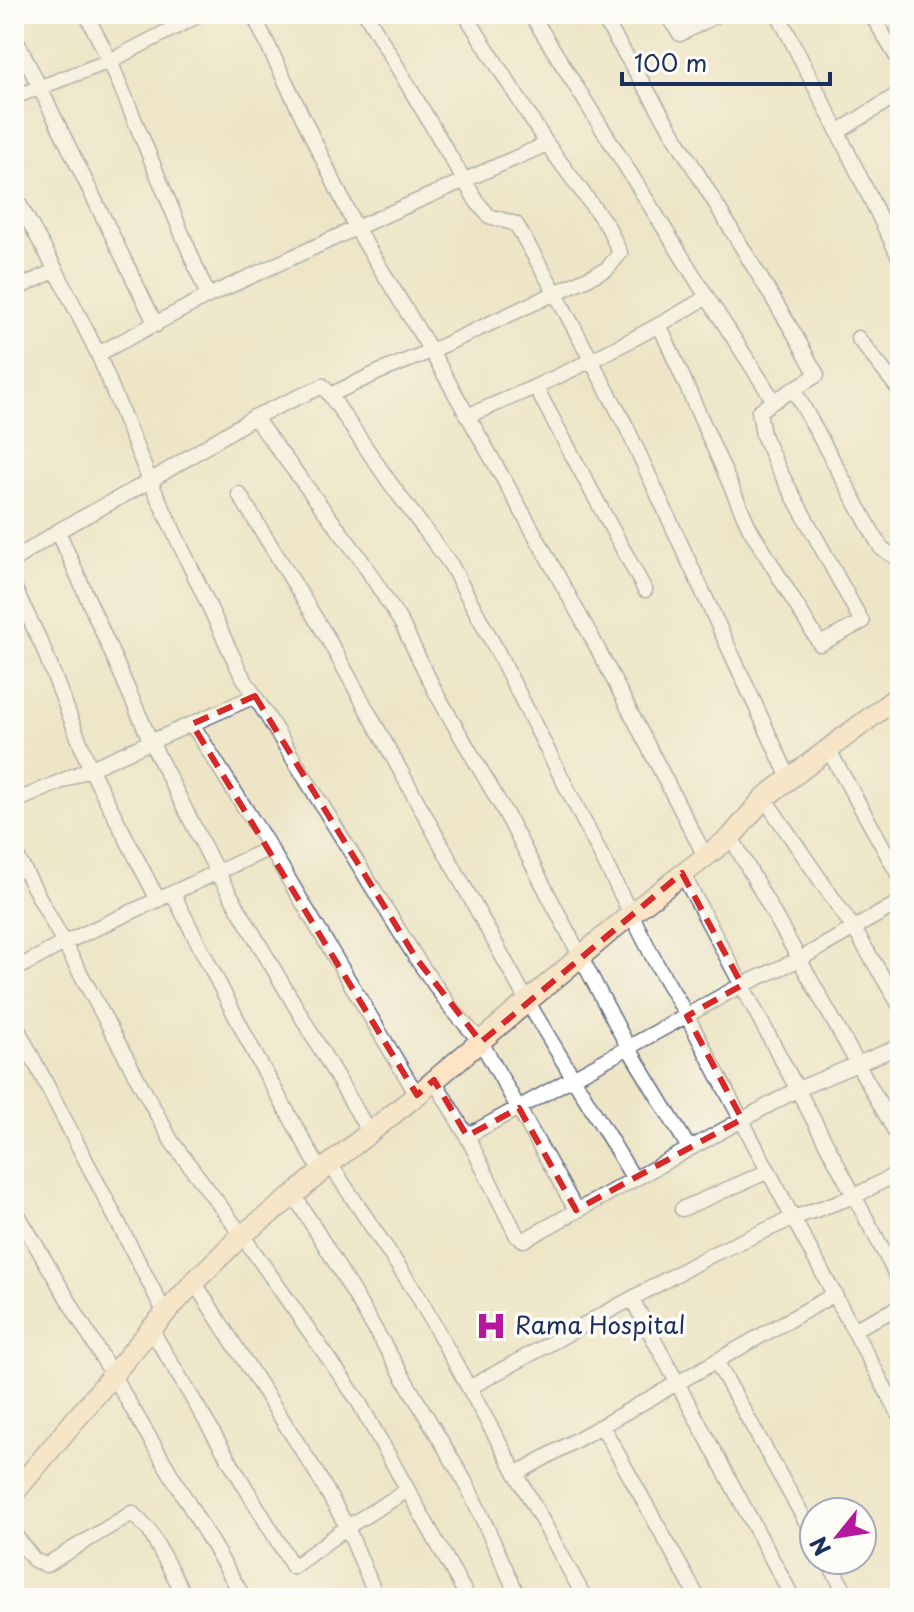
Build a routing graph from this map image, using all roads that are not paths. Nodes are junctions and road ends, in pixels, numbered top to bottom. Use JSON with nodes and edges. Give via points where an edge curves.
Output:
{"nodes":[{"id":1,"x":86,"y":14,"type":"edge"},
{"id":2,"x":201,"y":14,"type":"edge"},
{"id":3,"x":253,"y":14,"type":"edge"},
{"id":4,"x":366,"y":14,"type":"edge"},
{"id":5,"x":465,"y":14,"type":"edge"},
{"id":6,"x":531,"y":14,"type":"edge"},
{"id":7,"x":601,"y":14,"type":"edge"},
{"id":8,"x":666,"y":14,"type":"edge"},
{"id":9,"x":719,"y":14,"type":"edge"},
{"id":10,"x":778,"y":14,"type":"edge"},
{"id":11,"x":871,"y":14,"type":"edge"},
{"id":12,"x":174,"y":21,"type":"edge"},
{"id":13,"x":14,"y":35,"type":"edge"},
{"id":14,"x":110,"y":61,"type":"junction"},
{"id":15,"x":900,"y":62,"type":"edge"},
{"id":16,"x":41,"y":88,"type":"junction"},
{"id":17,"x":900,"y":93,"type":"edge"},
{"id":18,"x":14,"y":97,"type":"edge"},
{"id":19,"x":838,"y":132,"type":"junction"},
{"id":20,"x":547,"y":144,"type":"junction"},
{"id":21,"x":464,"y":180,"type":"junction"},
{"id":22,"x":14,"y":195,"type":"edge"},
{"id":23,"x":356,"y":228,"type":"junction"},
{"id":24,"x":900,"y":259,"type":"edge"},
{"id":25,"x":56,"y":270,"type":"junction"},
{"id":26,"x":14,"y":290,"type":"edge"},
{"id":27,"x":555,"y":292,"type":"junction"},
{"id":28,"x":208,"y":296,"type":"junction"},
{"id":29,"x":707,"y":297,"type":"junction"},
{"id":30,"x":156,"y":325,"type":"junction"},
{"id":31,"x":660,"y":326,"type":"junction"},
{"id":32,"x":858,"y":338,"type":"dead end"},
{"id":33,"x":431,"y":351,"type":"junction"},
{"id":34,"x":98,"y":354,"type":"junction"},
{"id":35,"x":592,"y":361,"type":"junction"},
{"id":36,"x":536,"y":388,"type":"junction"},
{"id":37,"x":794,"y":390,"type":"junction"},
{"id":38,"x":900,"y":391,"type":"edge"},
{"id":39,"x":330,"y":395,"type":"junction"},
{"id":40,"x":774,"y":401,"type":"junction"},
{"id":41,"x":467,"y":416,"type":"junction"},
{"id":42,"x":254,"y":417,"type":"junction"},
{"id":43,"x":150,"y":481,"type":"junction"},
{"id":44,"x":239,"y":494,"type":"dead end"},
{"id":45,"x":58,"y":531,"type":"junction"},
{"id":46,"x":900,"y":551,"type":"edge"},
{"id":47,"x":14,"y":560,"type":"edge"},
{"id":48,"x":14,"y":587,"type":"edge"},
{"id":49,"x":645,"y":590,"type":"dead end"},
{"id":50,"x":900,"y":695,"type":"edge"},
{"id":51,"x":255,"y":696,"type":"junction"},
{"id":52,"x":192,"y":724,"type":"junction"},
{"id":53,"x":151,"y":742,"type":"junction"},
{"id":54,"x":828,"y":749,"type":"junction"},
{"id":55,"x":90,"y":768,"type":"junction"},
{"id":56,"x":789,"y":778,"type":"junction"},
{"id":57,"x":764,"y":798,"type":"junction"},
{"id":58,"x":14,"y":802,"type":"edge"},
{"id":59,"x":731,"y":837,"type":"junction"},
{"id":60,"x":270,"y":848,"type":"junction"},
{"id":61,"x":14,"y":851,"type":"edge"},
{"id":62,"x":705,"y":856,"type":"junction"},
{"id":63,"x":217,"y":872,"type":"junction"},
{"id":64,"x":682,"y":873,"type":"junction"},
{"id":65,"x":900,"y":877,"type":"edge"},
{"id":66,"x":173,"y":894,"type":"junction"},
{"id":67,"x":158,"y":900,"type":"junction"},
{"id":68,"x":900,"y":902,"type":"edge"},
{"id":69,"x":632,"y":913,"type":"junction"},
{"id":70,"x":854,"y":929,"type":"junction"},
{"id":71,"x":64,"y":943,"type":"junction"},
{"id":72,"x":580,"y":958,"type":"junction"},
{"id":73,"x":800,"y":959,"type":"junction"},
{"id":74,"x":14,"y":970,"type":"edge"},
{"id":75,"x":742,"y":985,"type":"junction"},
{"id":76,"x":527,"y":1001,"type":"junction"},
{"id":77,"x":900,"y":1006,"type":"edge"},
{"id":78,"x":687,"y":1016,"type":"junction"},
{"id":79,"x":14,"y":1022,"type":"edge"},
{"id":80,"x":481,"y":1042,"type":"junction"},
{"id":81,"x":900,"y":1046,"type":"edge"},
{"id":82,"x":628,"y":1047,"type":"junction"},
{"id":83,"x":858,"y":1063,"type":"junction"},
{"id":84,"x":573,"y":1076,"type":"junction"},
{"id":85,"x":434,"y":1080,"type":"junction"},
{"id":86,"x":798,"y":1089,"type":"junction"},
{"id":87,"x":417,"y":1095,"type":"junction"},
{"id":88,"x":519,"y":1108,"type":"junction"},
{"id":89,"x":742,"y":1119,"type":"junction"},
{"id":90,"x":369,"y":1132,"type":"junction"},
{"id":91,"x":467,"y":1136,"type":"junction"},
{"id":92,"x":900,"y":1140,"type":"edge"},
{"id":93,"x":689,"y":1148,"type":"junction"},
{"id":94,"x":325,"y":1168,"type":"junction"},
{"id":95,"x":769,"y":1171,"type":"junction"},
{"id":96,"x":900,"y":1172,"type":"edge"},
{"id":97,"x":634,"y":1179,"type":"junction"},
{"id":98,"x":294,"y":1195,"type":"junction"},
{"id":99,"x":855,"y":1196,"type":"junction"},
{"id":100,"x":14,"y":1208,"type":"edge"},
{"id":101,"x":682,"y":1209,"type":"dead end"},
{"id":102,"x":576,"y":1210,"type":"junction"},
{"id":103,"x":793,"y":1218,"type":"junction"},
{"id":104,"x":18,"y":1226,"type":"edge"},
{"id":105,"x":242,"y":1235,"type":"junction"},
{"id":106,"x":194,"y":1282,"type":"junction"},
{"id":107,"x":900,"y":1282,"type":"edge"},
{"id":108,"x":835,"y":1294,"type":"junction"},
{"id":109,"x":632,"y":1299,"type":"junction"},
{"id":110,"x":900,"y":1307,"type":"edge"},
{"id":111,"x":165,"y":1313,"type":"junction"},
{"id":112,"x":151,"y":1329,"type":"junction"},
{"id":113,"x":854,"y":1329,"type":"junction"},
{"id":114,"x":716,"y":1361,"type":"junction"},
{"id":115,"x":113,"y":1373,"type":"junction"},
{"id":116,"x":677,"y":1383,"type":"junction"},
{"id":117,"x":469,"y":1388,"type":"junction"},
{"id":118,"x":900,"y":1416,"type":"edge"},
{"id":119,"x":602,"y":1426,"type":"junction"},
{"id":120,"x":516,"y":1474,"type":"junction"},
{"id":121,"x":408,"y":1490,"type":"junction"},
{"id":122,"x":14,"y":1493,"type":"edge"},
{"id":123,"x":798,"y":1507,"type":"edge"},
{"id":124,"x":347,"y":1527,"type":"junction"},
{"id":125,"x":14,"y":1534,"type":"edge"},
{"id":126,"x":836,"y":1576,"type":"edge"},
{"id":127,"x":186,"y":1598,"type":"edge"},
{"id":128,"x":244,"y":1598,"type":"edge"},
{"id":129,"x":377,"y":1598,"type":"edge"},
{"id":130,"x":468,"y":1598,"type":"edge"},
{"id":131,"x":519,"y":1598,"type":"edge"},
{"id":132,"x":585,"y":1598,"type":"edge"},
{"id":133,"x":698,"y":1598,"type":"edge"},
{"id":134,"x":793,"y":1598,"type":"edge"},
{"id":135,"x":849,"y":1598,"type":"edge"}],
"edges":[{"from":1,"to":14,"type":"street"},
{"from":2,"to":12,"type":"street"},
{"from":3,"to":23,"type":"street"},
{"from":4,"to":21,"type":"street"},
{"from":5,"to":20,"type":"street"},
{"from":6,"to":29,"type":"street"},
{"from":7,"to":37,"type":"street","via":[[817,375]]},
{"from":8,"to":9,"type":"street","via":[[680,34]]},
{"from":10,"to":19,"type":"street"},
{"from":11,"to":15,"type":"street"},
{"from":12,"to":14,"type":"street"},
{"from":13,"to":16,"type":"street"},
{"from":14,"to":16,"type":"street"},
{"from":14,"to":28,"type":"street"},
{"from":16,"to":18,"type":"street"},
{"from":16,"to":30,"type":"street"},
{"from":17,"to":19,"type":"street"},
{"from":19,"to":24,"type":"street"},
{"from":20,"to":21,"type":"street"},
{"from":20,"to":27,"type":"street","via":[[608,227],[620,253],[607,269]]},
{"from":21,"to":23,"type":"street"},
{"from":21,"to":27,"type":"street","via":[[489,216],[516,224]]},
{"from":22,"to":25,"type":"street"},
{"from":23,"to":28,"type":"street"},
{"from":23,"to":33,"type":"street"},
{"from":25,"to":26,"type":"street"},
{"from":25,"to":34,"type":"street"},
{"from":27,"to":33,"type":"street"},
{"from":27,"to":35,"type":"street"},
{"from":28,"to":30,"type":"street"},
{"from":29,"to":31,"type":"street"},
{"from":29,"to":40,"type":"street"},
{"from":30,"to":34,"type":"street"},
{"from":31,"to":35,"type":"street"},
{"from":31,"to":40,"type":"street","via":[[749,527],[820,644],[862,622],[763,435],[759,411]]},
{"from":32,"to":38,"type":"street"},
{"from":33,"to":39,"type":"street"},
{"from":33,"to":41,"type":"street"},
{"from":34,"to":43,"type":"street"},
{"from":35,"to":36,"type":"street"},
{"from":35,"to":56,"type":"street"},
{"from":36,"to":41,"type":"street"},
{"from":36,"to":49,"type":"street"},
{"from":37,"to":40,"type":"street"},
{"from":37,"to":46,"type":"street","via":[[881,548],[894,556]]},
{"from":39,"to":42,"type":"street","via":[[323,386]]},
{"from":39,"to":69,"type":"street","via":[[451,565]]},
{"from":41,"to":62,"type":"street","via":[[591,636]]},
{"from":42,"to":43,"type":"street"},
{"from":42,"to":72,"type":"street","via":[[360,558],[402,624]]},
{"from":43,"to":45,"type":"street"},
{"from":43,"to":51,"type":"street"},
{"from":44,"to":76,"type":"street","via":[[327,637]]},
{"from":45,"to":47,"type":"street"},
{"from":45,"to":53,"type":"street"},
{"from":48,"to":55,"type":"street"},
{"from":50,"to":54,"type":"street"},
{"from":51,"to":52,"type":"street"},
{"from":51,"to":80,"type":"street","via":[[416,958]]},
{"from":52,"to":53,"type":"street"},
{"from":52,"to":60,"type":"street"},
{"from":53,"to":55,"type":"street"},
{"from":53,"to":63,"type":"street"},
{"from":54,"to":56,"type":"street"},
{"from":54,"to":65,"type":"street"},
{"from":55,"to":58,"type":"street"},
{"from":55,"to":67,"type":"street"},
{"from":56,"to":57,"type":"street"},
{"from":57,"to":59,"type":"street"},
{"from":57,"to":70,"type":"street"},
{"from":59,"to":62,"type":"street"},
{"from":59,"to":73,"type":"street"},
{"from":60,"to":63,"type":"street"},
{"from":60,"to":87,"type":"street"},
{"from":61,"to":71,"type":"street"},
{"from":62,"to":64,"type":"street"},
{"from":63,"to":66,"type":"street"},
{"from":63,"to":90,"type":"street"},
{"from":64,"to":69,"type":"street"},
{"from":64,"to":75,"type":"street"},
{"from":66,"to":67,"type":"street"},
{"from":66,"to":94,"type":"street","via":[[257,1058]]},
{"from":67,"to":71,"type":"street"},
{"from":68,"to":70,"type":"street"},
{"from":69,"to":72,"type":"street"},
{"from":69,"to":78,"type":"street"},
{"from":70,"to":73,"type":"street"},
{"from":70,"to":77,"type":"street"},
{"from":71,"to":74,"type":"street"},
{"from":71,"to":105,"type":"street","via":[[172,1142]]},
{"from":72,"to":76,"type":"street"},
{"from":72,"to":82,"type":"street"},
{"from":73,"to":75,"type":"street"},
{"from":73,"to":83,"type":"street"},
{"from":75,"to":78,"type":"street"},
{"from":75,"to":86,"type":"street"},
{"from":76,"to":80,"type":"street"},
{"from":76,"to":84,"type":"street"},
{"from":78,"to":82,"type":"street"},
{"from":78,"to":89,"type":"street"},
{"from":79,"to":111,"type":"street"},
{"from":80,"to":85,"type":"street"},
{"from":80,"to":88,"type":"street"},
{"from":81,"to":83,"type":"street"},
{"from":82,"to":84,"type":"street"},
{"from":82,"to":93,"type":"street"},
{"from":83,"to":86,"type":"street"},
{"from":83,"to":92,"type":"street"},
{"from":84,"to":88,"type":"street"},
{"from":84,"to":97,"type":"street"},
{"from":85,"to":87,"type":"street"},
{"from":85,"to":91,"type":"street"},
{"from":86,"to":89,"type":"street"},
{"from":86,"to":99,"type":"street"},
{"from":87,"to":90,"type":"street"},
{"from":88,"to":91,"type":"street"},
{"from":88,"to":102,"type":"street"},
{"from":89,"to":93,"type":"street"},
{"from":89,"to":95,"type":"street"},
{"from":90,"to":94,"type":"street"},
{"from":91,"to":102,"type":"street","via":[[517,1236],[524,1240]]},
{"from":93,"to":97,"type":"street"},
{"from":94,"to":98,"type":"street"},
{"from":94,"to":117,"type":"street","via":[[417,1294]]},
{"from":95,"to":101,"type":"street"},
{"from":95,"to":103,"type":"street"},
{"from":96,"to":99,"type":"street"},
{"from":97,"to":102,"type":"street"},
{"from":98,"to":105,"type":"street"},
{"from":98,"to":131,"type":"street","via":[[467,1485]]},
{"from":99,"to":103,"type":"street"},
{"from":99,"to":107,"type":"street"},
{"from":100,"to":104,"type":"street"},
{"from":103,"to":108,"type":"street"},
{"from":103,"to":109,"type":"street"},
{"from":104,"to":115,"type":"street"},
{"from":105,"to":106,"type":"street"},
{"from":105,"to":121,"type":"street","via":[[357,1399]]},
{"from":106,"to":111,"type":"street"},
{"from":106,"to":124,"type":"street"},
{"from":108,"to":113,"type":"street"},
{"from":108,"to":114,"type":"street"},
{"from":109,"to":116,"type":"street"},
{"from":109,"to":117,"type":"street"},
{"from":110,"to":113,"type":"street"},
{"from":111,"to":112,"type":"street"},
{"from":112,"to":115,"type":"street"},
{"from":112,"to":124,"type":"street","via":[[293,1567]]},
{"from":113,"to":118,"type":"street"},
{"from":114,"to":116,"type":"street"},
{"from":114,"to":123,"type":"street"},
{"from":115,"to":122,"type":"street"},
{"from":115,"to":128,"type":"street"},
{"from":116,"to":119,"type":"street"},
{"from":116,"to":134,"type":"street"},
{"from":117,"to":120,"type":"street"},
{"from":119,"to":120,"type":"street"},
{"from":119,"to":133,"type":"street"},
{"from":120,"to":132,"type":"street"},
{"from":121,"to":124,"type":"street"},
{"from":121,"to":130,"type":"street"},
{"from":124,"to":129,"type":"street"},
{"from":125,"to":127,"type":"street","via":[[34,1560],[46,1565],[132,1513],[149,1530]]},
{"from":126,"to":135,"type":"street"}]}
